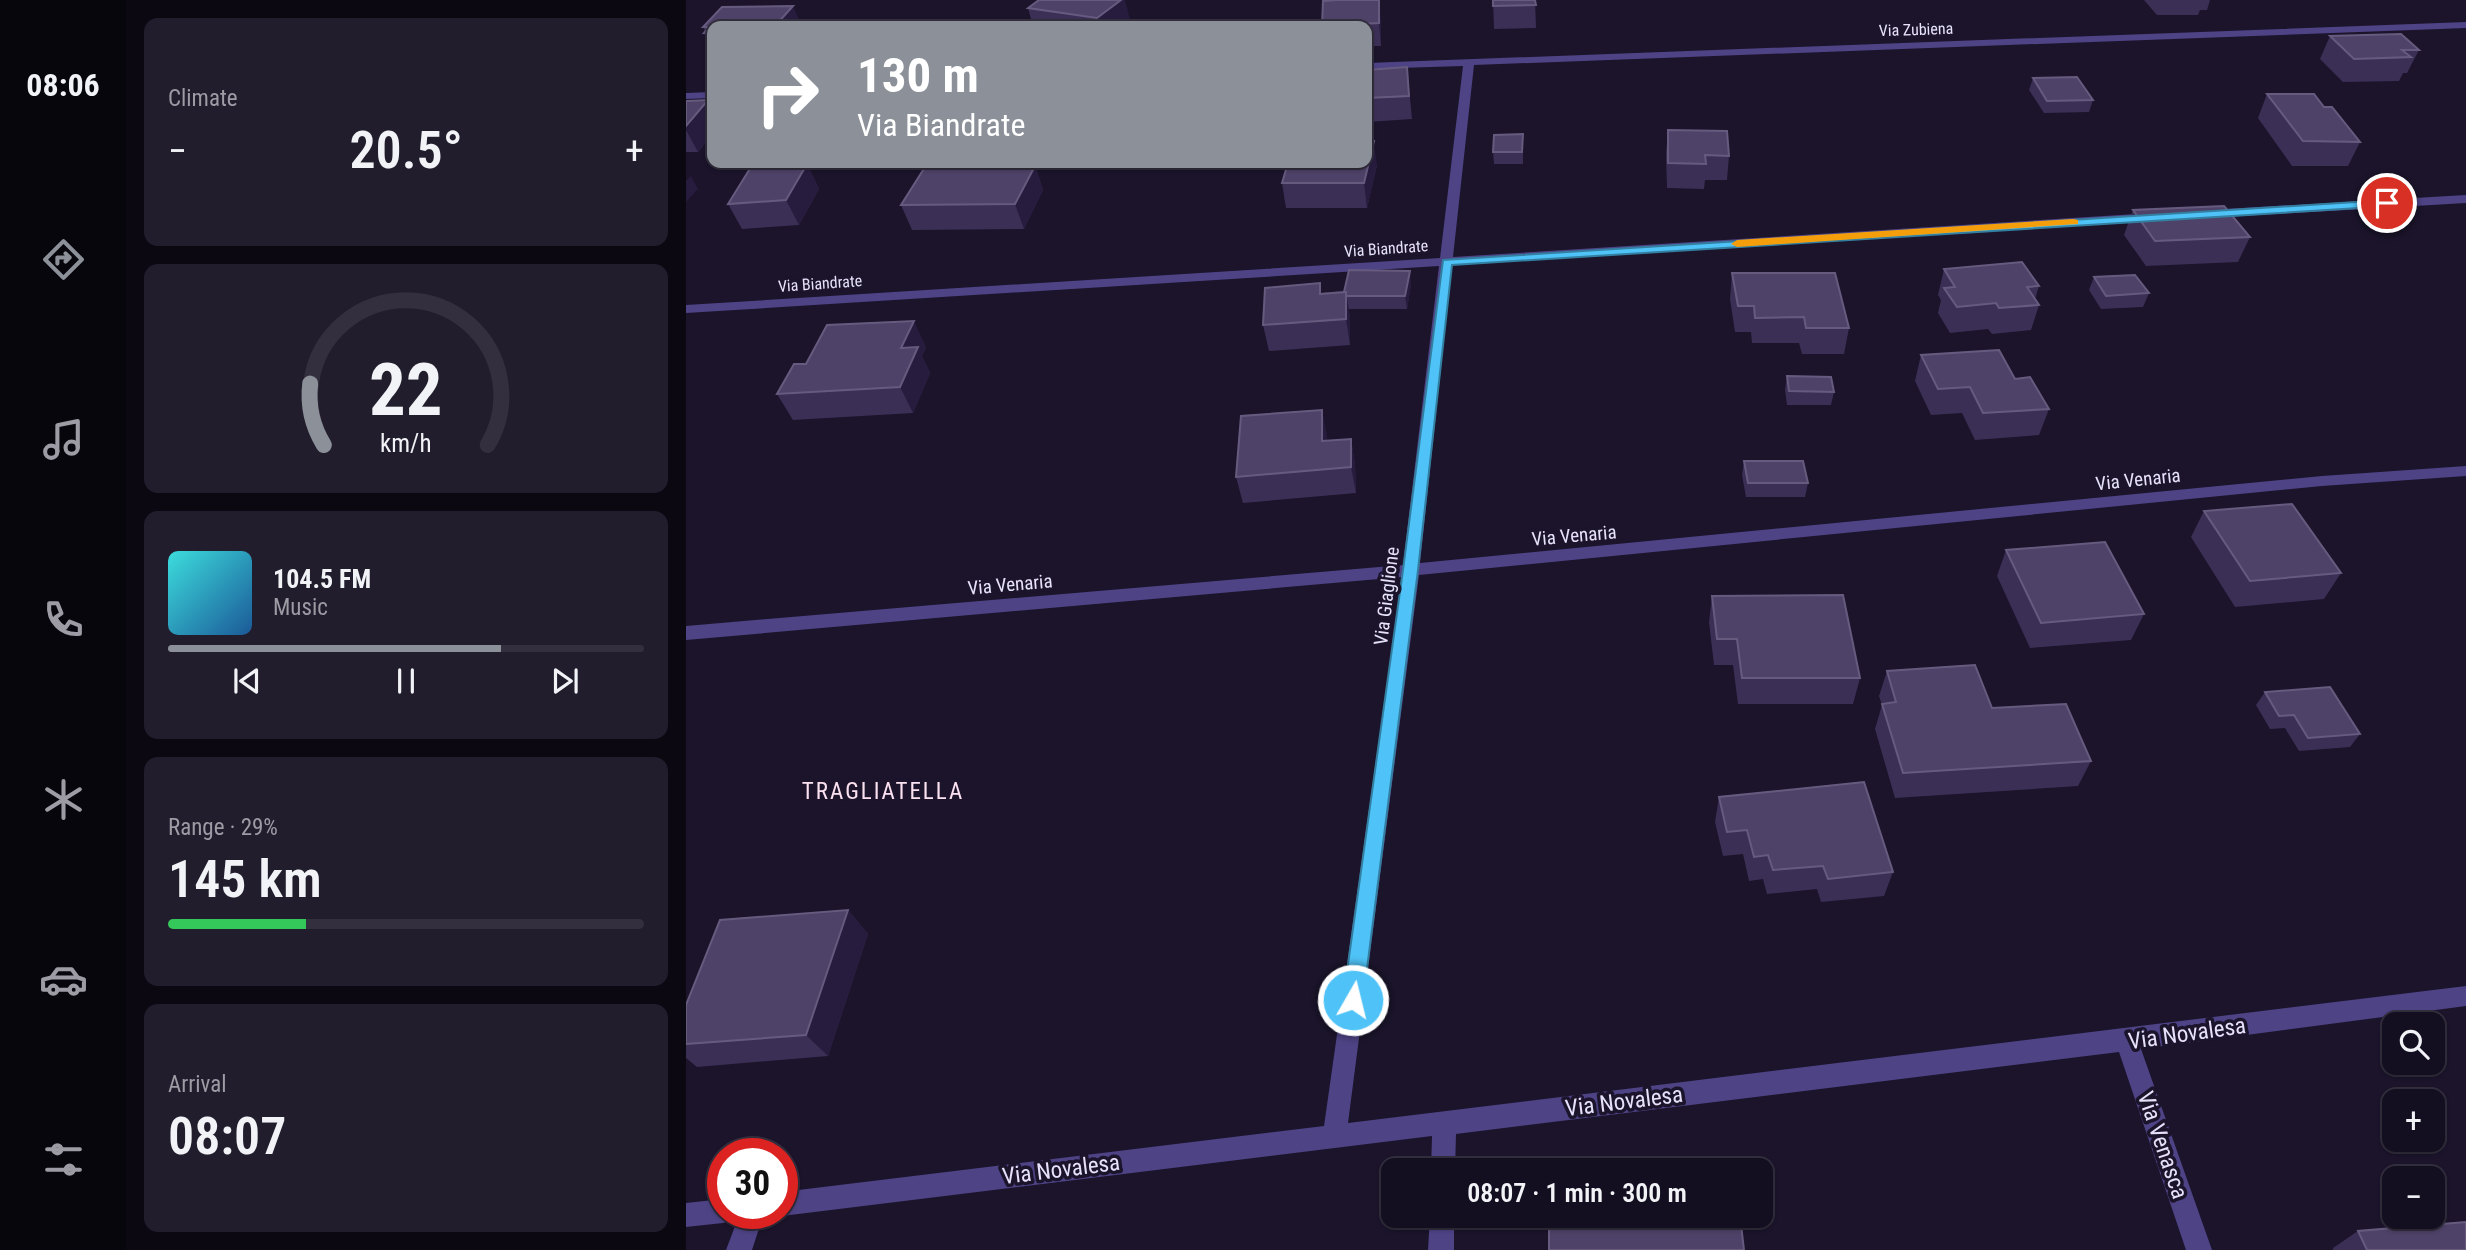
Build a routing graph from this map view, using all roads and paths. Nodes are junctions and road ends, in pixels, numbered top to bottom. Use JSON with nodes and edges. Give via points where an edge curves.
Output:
{"nodes":[{"id":1,"x":2466,"y":25,"type":"edge"},
{"id":2,"x":1469,"y":61,"type":"junction"},
{"id":3,"x":1372,"y":65,"type":"edge"},
{"id":4,"x":707,"y":95,"type":"edge"},
{"id":5,"x":686,"y":96,"type":"edge"},
{"id":6,"x":2466,"y":199,"type":"edge"},
{"id":7,"x":2187,"y":215,"type":"edge"},
{"id":8,"x":2160,"y":216,"type":"edge"},
{"id":9,"x":1447,"y":262,"type":"junction"},
{"id":10,"x":686,"y":309,"type":"edge"},
{"id":11,"x":2466,"y":471,"type":"edge"},
{"id":12,"x":1411,"y":570,"type":"junction"},
{"id":13,"x":686,"y":633,"type":"edge"},
{"id":14,"x":2466,"y":996,"type":"edge"},
{"id":15,"x":2127,"y":1041,"type":"junction"},
{"id":16,"x":1444,"y":1123,"type":"junction"},
{"id":17,"x":1335,"y":1134,"type":"junction"},
{"id":18,"x":1443,"y":1158,"type":"edge"},
{"id":19,"x":798,"y":1202,"type":"edge"},
{"id":20,"x":707,"y":1213,"type":"edge"},
{"id":21,"x":686,"y":1215,"type":"edge"},
{"id":22,"x":1442,"y":1228,"type":"edge"},
{"id":23,"x":746,"y":1229,"type":"edge"},
{"id":24,"x":738,"y":1250,"type":"edge"},
{"id":25,"x":1441,"y":1250,"type":"edge"},
{"id":26,"x":2199,"y":1250,"type":"edge"}],
"edges":[{"from":1,"to":2,"type":"street","name":"Via Zubiena"},
{"from":2,"to":3,"type":"street","name":"Via Zubiena"},
{"from":2,"to":9,"type":"street","name":"Via Giaglione"},
{"from":4,"to":5,"type":"street"},
{"from":6,"to":7,"type":"street"},
{"from":8,"to":9,"type":"street","name":"Via Biandrate"},
{"from":9,"to":10,"type":"street","name":"Via Biandrate"},
{"from":9,"to":12,"type":"street","name":"Via Giaglione"},
{"from":11,"to":12,"type":"street","name":"Via Venaria"},
{"from":12,"to":13,"type":"street","name":"Via Venaria"},
{"from":12,"to":17,"type":"street","name":"Via Giaglione"},
{"from":14,"to":15,"type":"street","name":"Via Novalesa"},
{"from":15,"to":16,"type":"street","name":"Via Novalesa"},
{"from":15,"to":26,"type":"street","name":"Via Venasca"},
{"from":16,"to":17,"type":"street","name":"Via Novalesa"},
{"from":16,"to":18,"type":"street"},
{"from":17,"to":19,"type":"street","name":"Via Novalesa"},
{"from":20,"to":21,"type":"street"},
{"from":22,"to":25,"type":"street"},
{"from":23,"to":24,"type":"street"}]}
